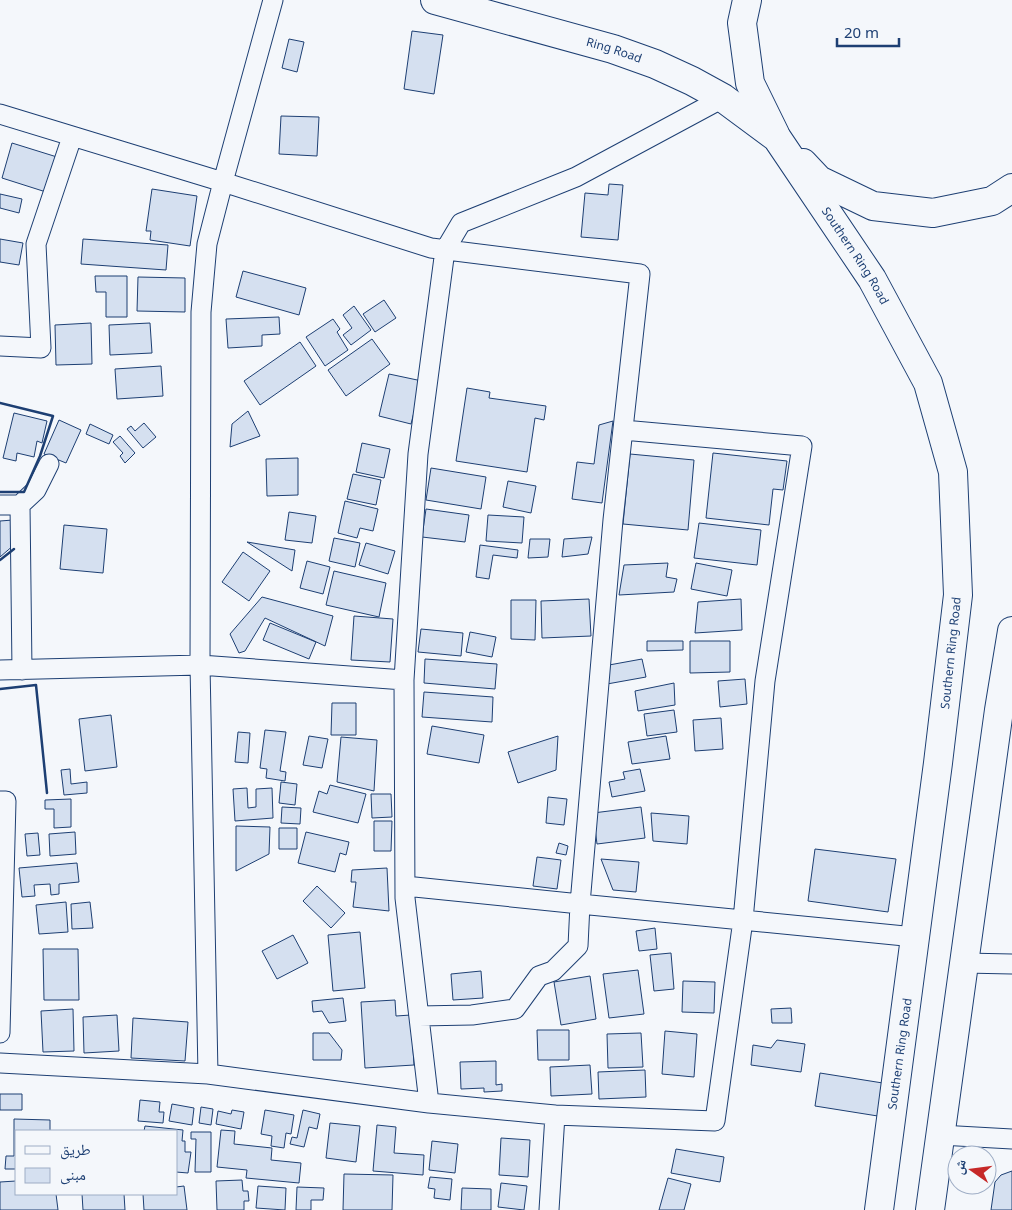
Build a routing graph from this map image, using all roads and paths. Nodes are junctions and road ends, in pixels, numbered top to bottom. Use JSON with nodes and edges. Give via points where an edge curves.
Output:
{"nodes":[{"id":1,"x":274,"y":0,"type":"edge"},
{"id":2,"x":435,"y":0,"type":"edge"},
{"id":3,"x":747,"y":0,"type":"edge"},
{"id":4,"x":723,"y":98,"type":"junction"},
{"id":5,"x":0,"y":114,"type":"edge"},
{"id":6,"x":72,"y":137,"type":"junction"},
{"id":7,"x":777,"y":138,"type":"junction"},
{"id":8,"x":222,"y":182,"type":"junction"},
{"id":9,"x":1012,"y":188,"type":"edge"},
{"id":10,"x":445,"y":250,"type":"junction"},
{"id":11,"x":0,"y":346,"type":"edge"},
{"id":12,"x":623,"y":430,"type":"junction"},
{"id":13,"x":49,"y":464,"type":"dead end"},
{"id":14,"x":0,"y":505,"type":"edge"},
{"id":15,"x":20,"y":505,"type":"junction"},
{"id":16,"x":1012,"y":631,"type":"edge"},
{"id":17,"x":200,"y":665,"type":"junction"},
{"id":18,"x":0,"y":670,"type":"edge"},
{"id":19,"x":22,"y":670,"type":"junction"},
{"id":20,"x":404,"y":680,"type":"junction"},
{"id":21,"x":0,"y":801,"type":"edge"},
{"id":22,"x":405,"y":886,"type":"junction"},
{"id":23,"x":580,"y":904,"type":"junction"},
{"id":24,"x":744,"y":920,"type":"junction"},
{"id":25,"x":916,"y":937,"type":"junction"},
{"id":26,"x":964,"y":963,"type":"junction"},
{"id":27,"x":1012,"y":964,"type":"edge"},
{"id":28,"x":419,"y":1016,"type":"junction"},
{"id":29,"x":0,"y":1033,"type":"edge"},
{"id":30,"x":0,"y":1063,"type":"edge"},
{"id":31,"x":208,"y":1074,"type":"junction"},
{"id":32,"x":429,"y":1103,"type":"junction"},
{"id":33,"x":555,"y":1115,"type":"junction"},
{"id":34,"x":940,"y":1135,"type":"junction"},
{"id":35,"x":1012,"y":1139,"type":"edge"},
{"id":36,"x":549,"y":1210,"type":"edge"},
{"id":37,"x":879,"y":1210,"type":"edge"},
{"id":38,"x":930,"y":1210,"type":"edge"}],
"edges":[{"from":1,"to":8,"type":"street"},
{"from":2,"to":4,"type":"main road","name":"Ring Road","via":[[613,49],[655,64]]},
{"from":3,"to":7,"type":"main road","via":[[742,23],[750,84]]},
{"from":4,"to":7,"type":"main road","name":"Ring Road"},
{"from":4,"to":10,"type":"street","via":[[576,177],[461,223]]},
{"from":5,"to":6,"type":"street"},
{"from":6,"to":8,"type":"street"},
{"from":6,"to":11,"type":"street","via":[[36,244],[41,348]]},
{"from":7,"to":9,"type":"main road","via":[[820,180],[873,206],[933,213],[992,200]]},
{"from":7,"to":25,"type":"main road","name":"Southern Ring Road","via":[[872,279],[928,383],[953,472],[958,595]]},
{"from":8,"to":10,"type":"street"},
{"from":8,"to":17,"type":"street","via":[[207,244],[201,312]]},
{"from":10,"to":12,"type":"street","via":[[640,274]]},
{"from":10,"to":20,"type":"street","via":[[418,454]]},
{"from":12,"to":23,"type":"street"},
{"from":12,"to":24,"type":"street","via":[[802,446],[765,681]]},
{"from":13,"to":15,"type":"street","via":[[36,490]]},
{"from":14,"to":15,"type":"street"},
{"from":15,"to":19,"type":"street"},
{"from":16,"to":26,"type":"main road"},
{"from":17,"to":19,"type":"street"},
{"from":17,"to":20,"type":"street"},
{"from":17,"to":31,"type":"street"},
{"from":18,"to":19,"type":"street"},
{"from":20,"to":22,"type":"street"},
{"from":21,"to":29,"type":"street","via":[[6,801]]},
{"from":22,"to":23,"type":"street"},
{"from":22,"to":28,"type":"street"},
{"from":23,"to":24,"type":"street"},
{"from":23,"to":28,"type":"street","via":[[578,946],[553,971],[539,976],[515,1009],[472,1015]]},
{"from":24,"to":25,"type":"street"},
{"from":24,"to":33,"type":"street","via":[[715,1121]]},
{"from":25,"to":37,"type":"main road","name":"Southern Ring Road"},
{"from":26,"to":27,"type":"street"},
{"from":26,"to":34,"type":"main road"},
{"from":28,"to":32,"type":"street"},
{"from":30,"to":31,"type":"street"},
{"from":31,"to":32,"type":"street"},
{"from":32,"to":33,"type":"street"},
{"from":33,"to":36,"type":"street"},
{"from":34,"to":35,"type":"street"},
{"from":34,"to":38,"type":"main road"}]}
